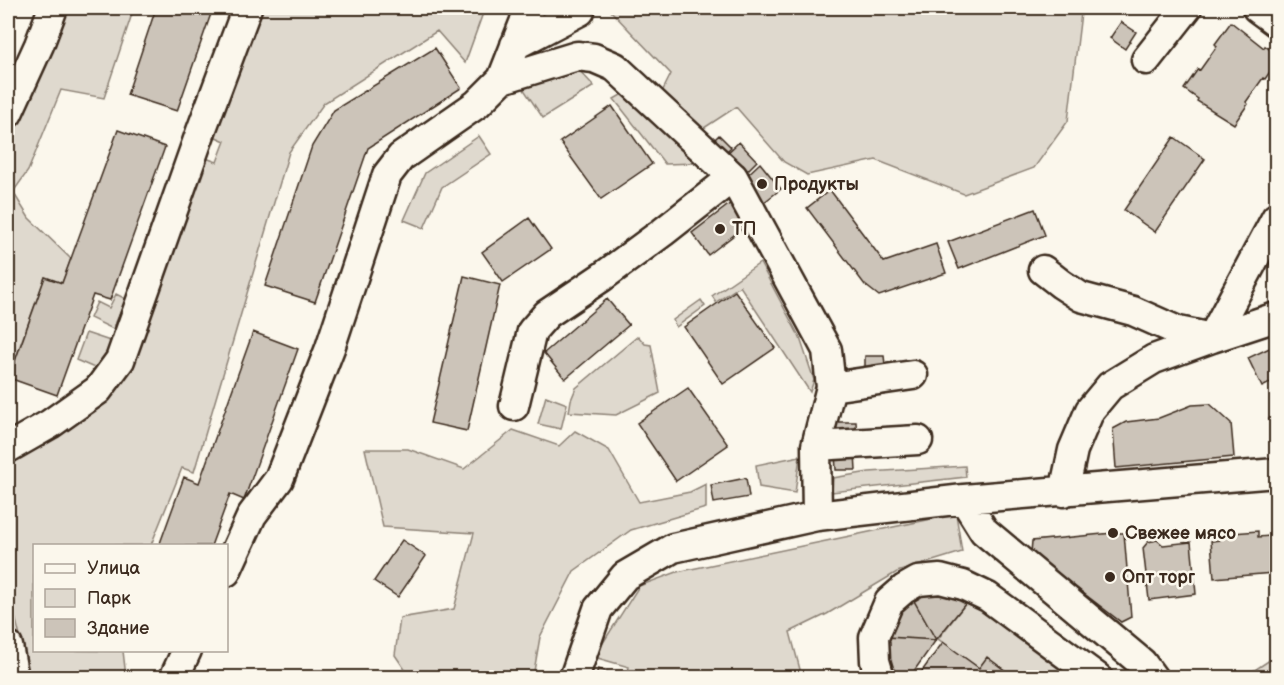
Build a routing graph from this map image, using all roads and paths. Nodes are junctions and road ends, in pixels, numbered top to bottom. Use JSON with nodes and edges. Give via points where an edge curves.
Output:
{"nodes":[{"id":1,"x":53,"y":8,"type":"edge"},
{"id":2,"x":247,"y":8,"type":"edge"},
{"id":3,"x":529,"y":8,"type":"edge"},
{"id":4,"x":1257,"y":8,"type":"edge"},
{"id":5,"x":1183,"y":9,"type":"edge"},
{"id":6,"x":580,"y":11,"type":"dead end"},
{"id":7,"x":1276,"y":22,"type":"edge"},
{"id":8,"x":516,"y":45,"type":"junction"},
{"id":9,"x":1146,"y":60,"type":"dead end"},
{"id":10,"x":502,"y":79,"type":"junction"},
{"id":11,"x":8,"y":113,"type":"edge"},
{"id":12,"x":733,"y":177,"type":"junction"},
{"id":13,"x":1276,"y":218,"type":"edge"},
{"id":14,"x":1043,"y":270,"type":"dead end"},
{"id":15,"x":1276,"y":317,"type":"edge"},
{"id":16,"x":1212,"y":338,"type":"junction"},
{"id":17,"x":913,"y":375,"type":"dead end"},
{"id":18,"x":831,"y":387,"type":"junction"},
{"id":19,"x":514,"y":406,"type":"dead end"},
{"id":20,"x":918,"y":440,"type":"dead end"},
{"id":21,"x":816,"y":446,"type":"junction"},
{"id":22,"x":8,"y":448,"type":"edge"},
{"id":23,"x":1276,"y":472,"type":"edge"},
{"id":24,"x":1064,"y":492,"type":"junction"},
{"id":25,"x":964,"y":499,"type":"junction"},
{"id":26,"x":817,"y":516,"type":"junction"},
{"id":27,"x":228,"y":568,"type":"edge"},
{"id":28,"x":8,"y":646,"type":"edge"},
{"id":29,"x":187,"y":652,"type":"edge"},
{"id":30,"x":1143,"y":673,"type":"edge"},
{"id":31,"x":14,"y":678,"type":"edge"},
{"id":32,"x":174,"y":678,"type":"edge"},
{"id":33,"x":574,"y":678,"type":"edge"},
{"id":34,"x":880,"y":678,"type":"edge"},
{"id":35,"x":1098,"y":678,"type":"edge"}],
"edges":[{"from":1,"to":11,"type":"street"},
{"from":2,"to":22,"type":"street","via":[[120,360],[98,390]]},
{"from":3,"to":8,"type":"street"},
{"from":4,"to":7,"type":"street"},
{"from":5,"to":9,"type":"street"},
{"from":6,"to":8,"type":"street"},
{"from":8,"to":10,"type":"street"},
{"from":10,"to":12,"type":"street","via":[[577,56],[594,58],[615,67]]},
{"from":10,"to":27,"type":"street","via":[[477,104],[401,157],[387,175],[321,372],[279,479],[252,515]]},
{"from":12,"to":18,"type":"street","via":[[767,246],[827,350]]},
{"from":12,"to":19,"type":"street","via":[[547,315],[532,331]]},
{"from":13,"to":16,"type":"street"},
{"from":14,"to":16,"type":"street","via":[[1082,297],[1133,311],[1178,331]]},
{"from":15,"to":16,"type":"street"},
{"from":16,"to":24,"type":"street","via":[[1154,359],[1110,386],[1090,410],[1073,450]]},
{"from":17,"to":18,"type":"street"},
{"from":18,"to":21,"type":"street"},
{"from":20,"to":21,"type":"street"},
{"from":21,"to":26,"type":"street"},
{"from":23,"to":24,"type":"street"},
{"from":24,"to":25,"type":"street"},
{"from":25,"to":26,"type":"street"},
{"from":25,"to":30,"type":"street","via":[[984,531]]},
{"from":26,"to":33,"type":"street","via":[[673,548],[625,576],[598,609]]},
{"from":28,"to":31,"type":"street"},
{"from":29,"to":32,"type":"street"},
{"from":34,"to":35,"type":"street","via":[[874,637],[889,602],[918,581],[940,579],[988,597]]}]}
